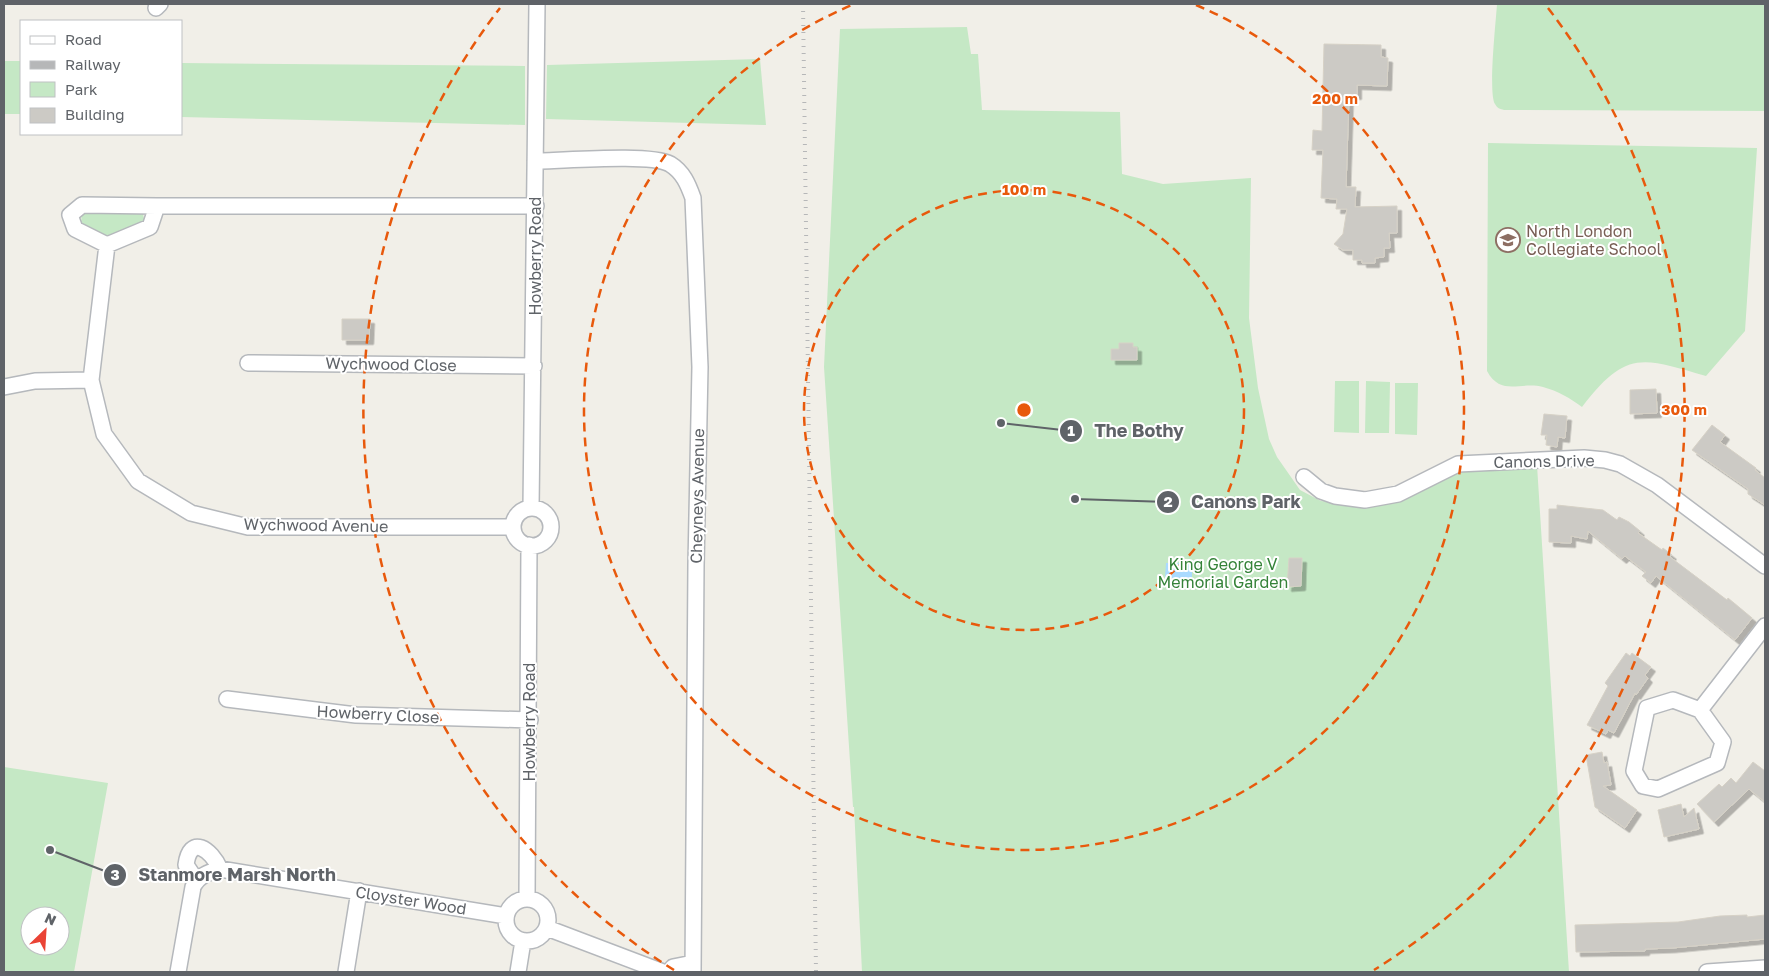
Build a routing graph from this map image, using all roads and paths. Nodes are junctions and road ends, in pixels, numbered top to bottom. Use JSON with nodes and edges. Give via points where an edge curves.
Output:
{"nodes":[{"id":1,"x":537,"y":4,"type":"edge"},
{"id":2,"x":535,"y":161,"type":"junction"},
{"id":3,"x":157,"y":206,"type":"junction"},
{"id":4,"x":536,"y":206,"type":"junction"},
{"id":5,"x":107,"y":245,"type":"junction"},
{"id":6,"x":248,"y":363,"type":"dead end"},
{"id":7,"x":534,"y":366,"type":"junction"},
{"id":8,"x":91,"y":380,"type":"junction"},
{"id":9,"x":4,"y":387,"type":"edge"},
{"id":10,"x":1304,"y":477,"type":"dead end"},
{"id":11,"x":532,"y":508,"type":"junction"},
{"id":12,"x":513,"y":527,"type":"junction"},
{"id":13,"x":529,"y":545,"type":"junction"},
{"id":14,"x":1765,"y":566,"type":"edge"},
{"id":15,"x":1765,"y":626,"type":"edge"},
{"id":16,"x":227,"y":699,"type":"dead end"},
{"id":17,"x":1700,"y":710,"type":"junction"},
{"id":18,"x":530,"y":720,"type":"junction"},
{"id":19,"x":220,"y":869,"type":"junction"},
{"id":20,"x":196,"y":880,"type":"junction"},
{"id":21,"x":359,"y":892,"type":"junction"},
{"id":22,"x":527,"y":898,"type":"junction"},
{"id":23,"x":506,"y":916,"type":"junction"},
{"id":24,"x":547,"y":928,"type":"junction"},
{"id":25,"x":523,"y":941,"type":"junction"},
{"id":26,"x":693,"y":967,"type":"edge"},
{"id":27,"x":1765,"y":968,"type":"edge"},
{"id":28,"x":178,"y":972,"type":"edge"},
{"id":29,"x":346,"y":972,"type":"edge"},
{"id":30,"x":518,"y":972,"type":"edge"},
{"id":31,"x":663,"y":972,"type":"edge"},
{"id":32,"x":669,"y":972,"type":"edge"},
{"id":33,"x":1707,"y":972,"type":"edge"}],
"edges":[{"from":1,"to":2,"type":"street","name":"Howberry Road"},
{"from":2,"to":4,"type":"street","name":"Howberry Road"},
{"from":2,"to":26,"type":"street","name":"Cheyneys Avenue","via":[[650,158],[669,164],[686,179],[692,198],[700,366]]},
{"from":3,"to":4,"type":"street"},
{"from":3,"to":5,"type":"street","via":[[150,226]]},
{"from":3,"to":5,"type":"street","via":[[82,205],[70,215],[74,229]]},
{"from":4,"to":7,"type":"street","name":"Howberry Road"},
{"from":5,"to":8,"type":"street","name":"Wychwood Avenue"},
{"from":6,"to":7,"type":"street","name":"Wychwood Close"},
{"from":7,"to":11,"type":"street","name":"Howberry Road"},
{"from":8,"to":9,"type":"street","via":[[35,381]]},
{"from":8,"to":12,"type":"street","name":"Wychwood Avenue","via":[[104,434],[138,481],[191,513],[248,527]]},
{"from":10,"to":14,"type":"street","name":"Canons Drive","via":[[1321,491],[1365,500],[1398,494],[1458,464],[1584,458],[1605,460],[1620,464],[1657,485]]},
{"from":11,"to":12,"type":"street","via":[[521,512]]},
{"from":11,"to":13,"type":"street","via":[[538,508],[548,516],[551,528],[542,543]]},
{"from":12,"to":13,"type":"street","via":[[516,537]]},
{"from":13,"to":18,"type":"street","name":"Howberry Road"},
{"from":15,"to":17,"type":"street"},
{"from":16,"to":18,"type":"street","name":"Howberry Close","via":[[356,716]]},
{"from":17,"to":17,"type":"street","via":[[1723,742],[1717,763],[1658,789],[1643,786],[1634,771],[1646,708],[1673,700]]},
{"from":18,"to":22,"type":"street","name":"Howberry Road"},
{"from":19,"to":20,"type":"street"},
{"from":19,"to":20,"type":"street","via":[[209,850],[195,849],[187,858],[186,865]]},
{"from":19,"to":21,"type":"street","name":"Cloyster Wood"},
{"from":20,"to":28,"type":"street"},
{"from":21,"to":23,"type":"street","name":"Cloyster Wood"},
{"from":21,"to":29,"type":"street"},
{"from":22,"to":23,"type":"street","via":[[516,902]]},
{"from":22,"to":24,"type":"street","via":[[545,908]]},
{"from":23,"to":25,"type":"street","via":[[508,929]]},
{"from":24,"to":25,"type":"street","via":[[535,940]]},
{"from":24,"to":31,"type":"street"},
{"from":25,"to":30,"type":"street"},
{"from":26,"to":32,"type":"street","via":[[673,967]]},
{"from":27,"to":33,"type":"street"}]}
